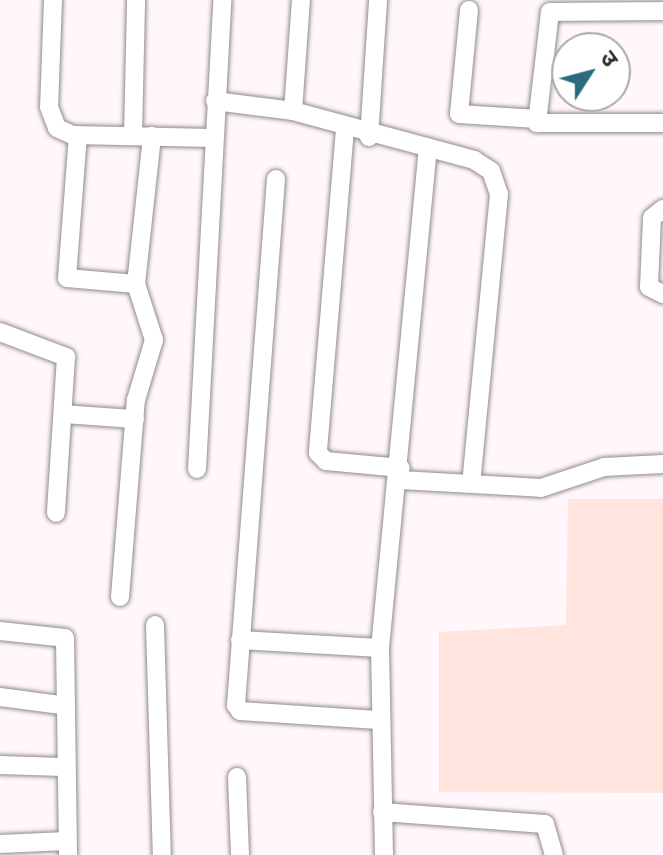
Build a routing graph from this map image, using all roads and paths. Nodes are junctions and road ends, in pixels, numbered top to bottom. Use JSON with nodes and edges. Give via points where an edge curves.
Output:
{"nodes":[{"id":1,"x":53,"y":0,"type":"edge"},
{"id":2,"x":136,"y":0,"type":"edge"},
{"id":3,"x":222,"y":0,"type":"edge"},
{"id":4,"x":301,"y":0,"type":"edge"},
{"id":5,"x":378,"y":0,"type":"edge"},
{"id":6,"x":469,"y":10,"type":"dead end"},
{"id":7,"x":663,"y":11,"type":"edge"},
{"id":8,"x":215,"y":101,"type":"junction"},
{"id":9,"x":293,"y":111,"type":"junction"},
{"id":10,"x":537,"y":119,"type":"junction"},
{"id":11,"x":663,"y":123,"type":"edge"},
{"id":12,"x":345,"y":129,"type":"junction"},
{"id":13,"x":78,"y":135,"type":"junction"},
{"id":14,"x":142,"y":136,"type":"junction"},
{"id":15,"x":369,"y":137,"type":"junction"},
{"id":16,"x":213,"y":138,"type":"junction"},
{"id":17,"x":428,"y":147,"type":"junction"},
{"id":18,"x":276,"y":179,"type":"dead end"},
{"id":19,"x":663,"y":209,"type":"edge"},
{"id":20,"x":136,"y":284,"type":"junction"},
{"id":21,"x":663,"y":294,"type":"edge"},
{"id":22,"x":0,"y":332,"type":"edge"},
{"id":23,"x":63,"y":414,"type":"junction"},
{"id":24,"x":135,"y":419,"type":"junction"},
{"id":25,"x":663,"y":464,"type":"edge"},
{"id":26,"x":197,"y":469,"type":"dead end"},
{"id":27,"x":401,"y":474,"type":"junction"},
{"id":28,"x":471,"y":483,"type":"junction"},
{"id":29,"x":56,"y":513,"type":"dead end"},
{"id":30,"x":120,"y":597,"type":"dead end"},
{"id":31,"x":155,"y":625,"type":"dead end"},
{"id":32,"x":0,"y":631,"type":"edge"},
{"id":33,"x":240,"y":640,"type":"junction"},
{"id":34,"x":380,"y":648,"type":"junction"},
{"id":35,"x":0,"y":697,"type":"edge"},
{"id":36,"x":61,"y":705,"type":"junction"},
{"id":37,"x":378,"y":720,"type":"junction"},
{"id":38,"x":0,"y":765,"type":"edge"},
{"id":39,"x":63,"y":767,"type":"junction"},
{"id":40,"x":237,"y":777,"type":"dead end"},
{"id":41,"x":382,"y":812,"type":"junction"},
{"id":42,"x":0,"y":844,"type":"edge"},
{"id":43,"x":67,"y":848,"type":"edge"},
{"id":44,"x":162,"y":855,"type":"edge"},
{"id":45,"x":240,"y":855,"type":"edge"},
{"id":46,"x":384,"y":855,"type":"edge"},
{"id":47,"x":554,"y":855,"type":"edge"}],
"edges":[{"from":1,"to":13,"type":"street","via":[[50,115],[57,128]]},
{"from":2,"to":14,"type":"street"},
{"from":3,"to":8,"type":"street"},
{"from":4,"to":9,"type":"street"},
{"from":5,"to":15,"type":"street"},
{"from":6,"to":10,"type":"street","via":[[459,114]]},
{"from":7,"to":10,"type":"street","via":[[550,12]]},
{"from":8,"to":9,"type":"street"},
{"from":8,"to":16,"type":"street"},
{"from":9,"to":12,"type":"street"},
{"from":10,"to":11,"type":"street","via":[[540,126]]},
{"from":12,"to":15,"type":"street"},
{"from":12,"to":27,"type":"street","via":[[318,453],[326,461]]},
{"from":13,"to":14,"type":"street"},
{"from":13,"to":20,"type":"street","via":[[67,278]]},
{"from":14,"to":16,"type":"street"},
{"from":14,"to":20,"type":"street"},
{"from":15,"to":17,"type":"street"},
{"from":16,"to":26,"type":"street"},
{"from":17,"to":27,"type":"street","via":[[406,326]]},
{"from":17,"to":28,"type":"street","via":[[483,164],[499,194]]},
{"from":18,"to":33,"type":"street"},
{"from":19,"to":21,"type":"street","via":[[652,218],[649,287]]},
{"from":20,"to":24,"type":"street","via":[[154,340]]},
{"from":22,"to":23,"type":"street","via":[[66,357]]},
{"from":23,"to":24,"type":"street"},
{"from":23,"to":29,"type":"street"},
{"from":24,"to":30,"type":"street"},
{"from":25,"to":28,"type":"street","via":[[604,467],[541,488]]},
{"from":27,"to":28,"type":"street"},
{"from":27,"to":34,"type":"street"},
{"from":31,"to":44,"type":"street"},
{"from":32,"to":36,"type":"street","via":[[64,636]]},
{"from":33,"to":34,"type":"street"},
{"from":33,"to":37,"type":"street","via":[[240,711]]},
{"from":34,"to":37,"type":"street"},
{"from":35,"to":36,"type":"street"},
{"from":36,"to":39,"type":"street"},
{"from":37,"to":41,"type":"street"},
{"from":38,"to":39,"type":"street"},
{"from":39,"to":43,"type":"street"},
{"from":40,"to":45,"type":"street"},
{"from":41,"to":46,"type":"street"},
{"from":41,"to":47,"type":"street","via":[[545,824]]},
{"from":42,"to":43,"type":"street"}]}
